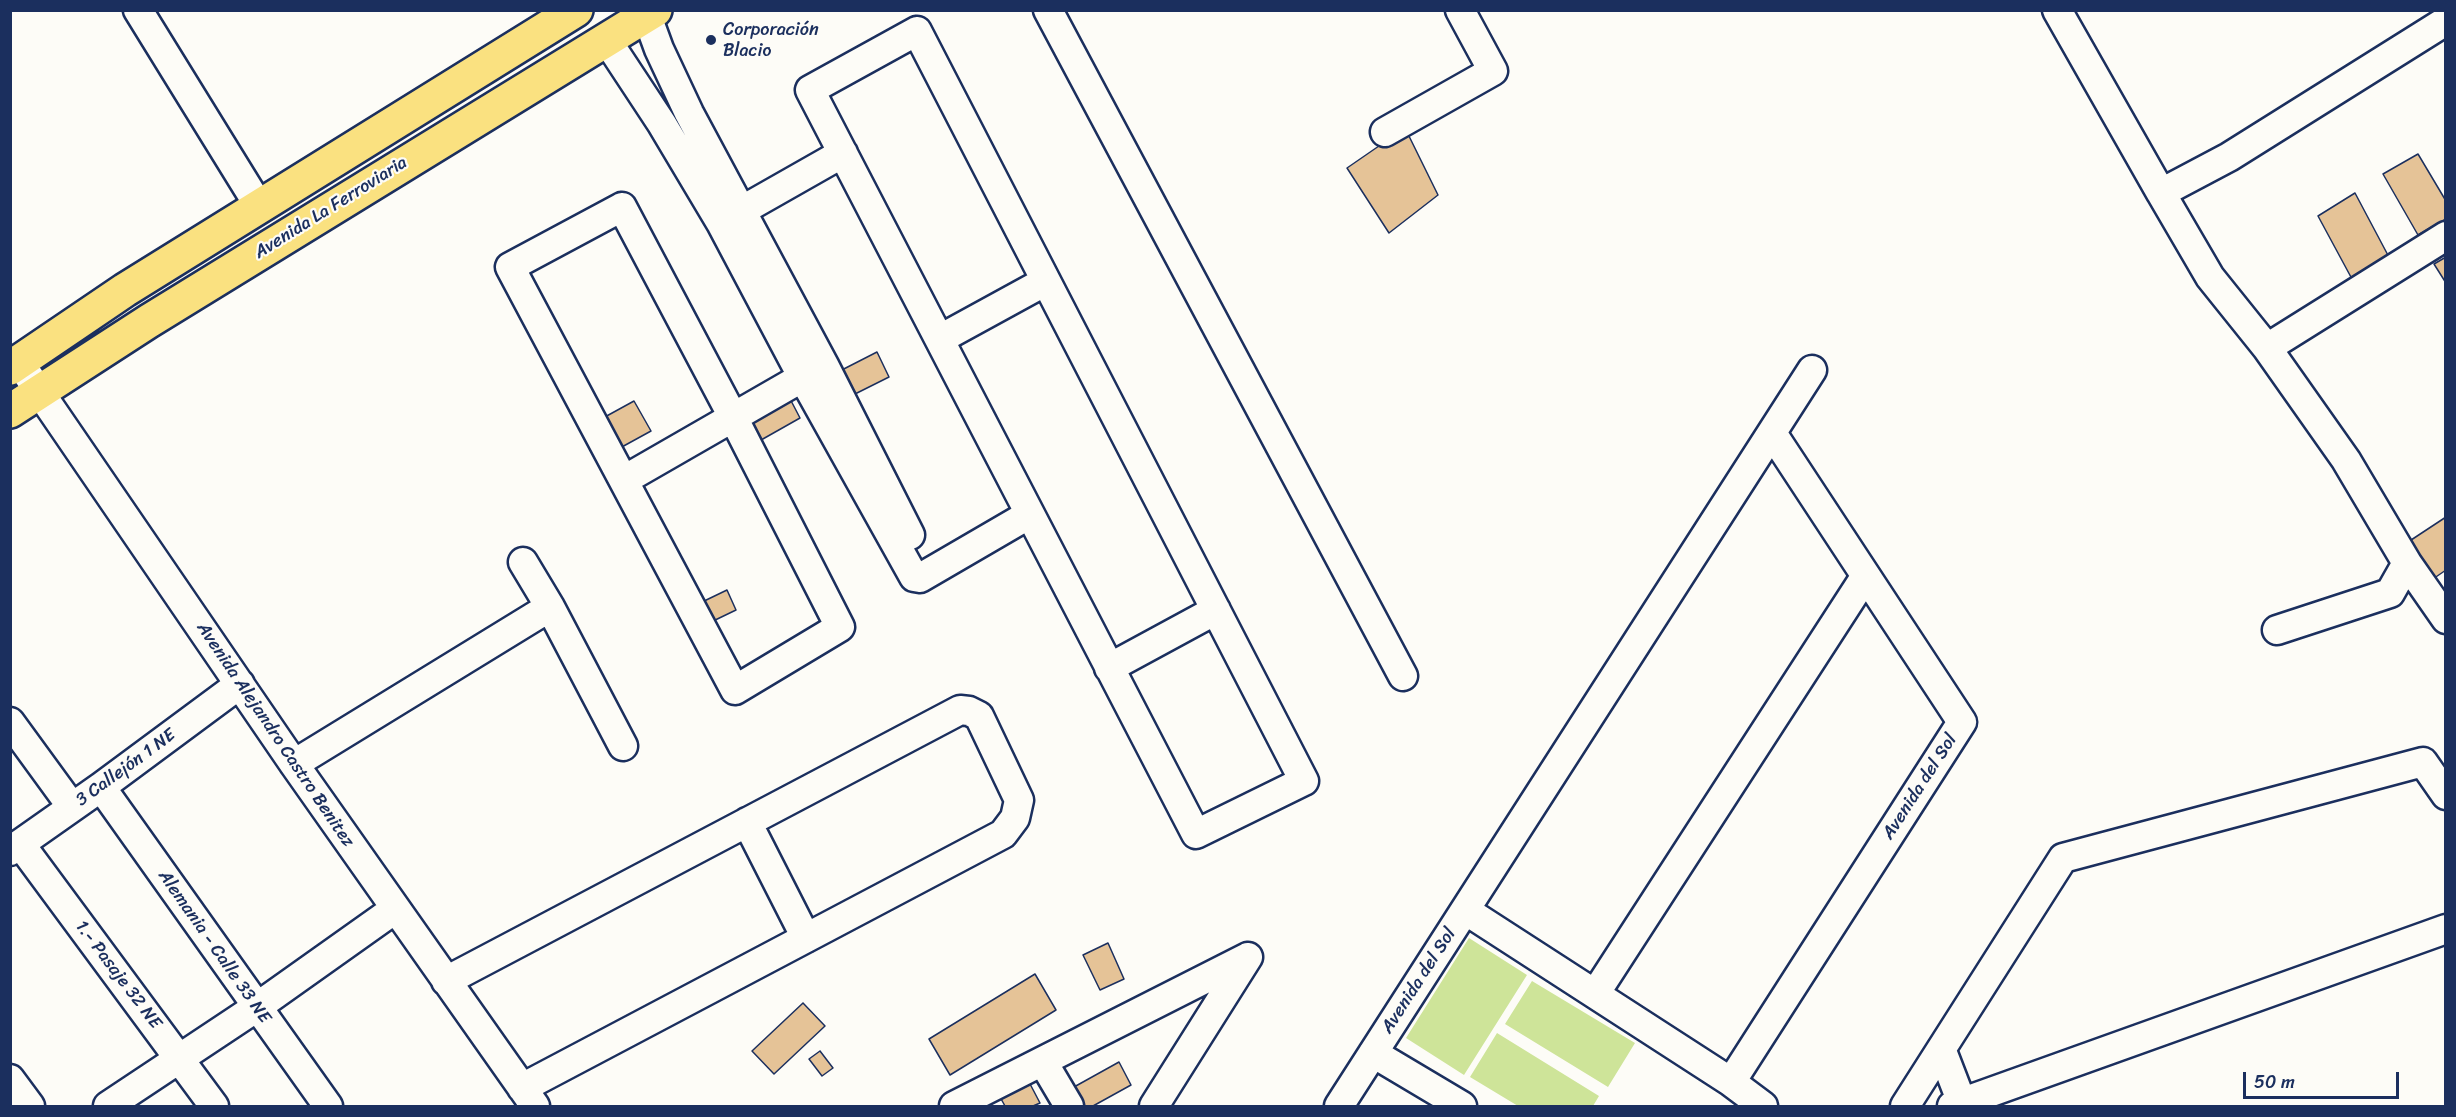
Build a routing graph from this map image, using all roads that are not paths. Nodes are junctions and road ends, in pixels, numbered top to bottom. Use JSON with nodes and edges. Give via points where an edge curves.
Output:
{"nodes":[{"id":1,"x":138,"y":10,"type":"edge"},
{"id":2,"x":576,"y":10,"type":"edge"},
{"id":3,"x":1048,"y":10,"type":"edge"},
{"id":4,"x":1460,"y":10,"type":"edge"},
{"id":5,"x":2057,"y":10,"type":"edge"},
{"id":6,"x":651,"y":13,"type":"edge"},
{"id":7,"x":2445,"y":21,"type":"edge"},
{"id":8,"x":606,"y":39,"type":"junction"},
{"id":9,"x":1384,"y":132,"type":"dead end"},
{"id":10,"x":843,"y":153,"type":"junction"},
{"id":11,"x":2161,"y":193,"type":"junction"},
{"id":12,"x":259,"y":206,"type":"junction"},
{"id":13,"x":731,"y":217,"type":"junction"},
{"id":14,"x":2445,"y":236,"type":"edge"},
{"id":15,"x":1046,"y":281,"type":"junction"},
{"id":16,"x":940,"y":339,"type":"junction"},
{"id":17,"x":2267,"y":348,"type":"junction"},
{"id":18,"x":15,"y":365,"type":"edge"},
{"id":19,"x":1812,"y":370,"type":"dead end"},
{"id":20,"x":813,"y":371,"type":"junction"},
{"id":21,"x":41,"y":393,"type":"junction"},
{"id":22,"x":10,"y":411,"type":"edge"},
{"id":23,"x":733,"y":417,"type":"junction"},
{"id":24,"x":1772,"y":433,"type":"junction"},
{"id":25,"x":624,"y":480,"type":"junction"},
{"id":26,"x":1030,"y":514,"type":"junction"},
{"id":27,"x":523,"y":562,"type":"dead end"},
{"id":28,"x":2407,"y":563,"type":"junction"},
{"id":29,"x":1865,"y":577,"type":"junction"},
{"id":30,"x":550,"y":607,"type":"junction"},
{"id":31,"x":1216,"y":610,"type":"junction"},
{"id":32,"x":2445,"y":619,"type":"edge"},
{"id":33,"x":2277,"y":630,"type":"dead end"},
{"id":34,"x":1109,"y":668,"type":"junction"},
{"id":35,"x":1402,"y":676,"type":"dead end"},
{"id":36,"x":240,"y":684,"type":"junction"},
{"id":37,"x":10,"y":722,"type":"edge"},
{"id":38,"x":623,"y":746,"type":"dead end"},
{"id":39,"x":294,"y":764,"type":"junction"},
{"id":40,"x":101,"y":787,"type":"junction"},
{"id":41,"x":2445,"y":795,"type":"edge"},
{"id":42,"x":72,"y":807,"type":"junction"},
{"id":43,"x":747,"y":822,"type":"junction"},
{"id":44,"x":16,"y":848,"type":"edge"},
{"id":45,"x":395,"y":909,"type":"junction"},
{"id":46,"x":1465,"y":910,"type":"junction"},
{"id":47,"x":2445,"y":929,"type":"edge"},
{"id":48,"x":806,"y":938,"type":"junction"},
{"id":49,"x":446,"y":981,"type":"junction"},
{"id":50,"x":1595,"y":994,"type":"junction"},
{"id":51,"x":257,"y":1007,"type":"junction"},
{"id":52,"x":1942,"y":1051,"type":"junction"},
{"id":53,"x":1373,"y":1053,"type":"junction"},
{"id":54,"x":180,"y":1057,"type":"junction"},
{"id":55,"x":1043,"y":1062,"type":"junction"},
{"id":56,"x":10,"y":1079,"type":"edge"},
{"id":57,"x":1731,"y":1082,"type":"junction"},
{"id":58,"x":529,"y":1097,"type":"edge"},
{"id":59,"x":1957,"y":1105,"type":"edge"},
{"id":60,"x":30,"y":1107,"type":"edge"},
{"id":61,"x":108,"y":1107,"type":"edge"},
{"id":62,"x":214,"y":1107,"type":"edge"},
{"id":63,"x":328,"y":1107,"type":"edge"},
{"id":64,"x":954,"y":1107,"type":"edge"},
{"id":65,"x":1069,"y":1107,"type":"edge"},
{"id":66,"x":1154,"y":1107,"type":"edge"},
{"id":67,"x":1339,"y":1107,"type":"edge"},
{"id":68,"x":1462,"y":1107,"type":"edge"},
{"id":69,"x":1763,"y":1107,"type":"edge"},
{"id":70,"x":1905,"y":1107,"type":"edge"}],
"edges":[{"from":1,"to":12,"type":"street"},
{"from":2,"to":12,"type":"main road"},
{"from":3,"to":35,"type":"street"},
{"from":4,"to":9,"type":"street","via":[[1492,71]]},
{"from":5,"to":11,"type":"street"},
{"from":6,"to":8,"type":"main road","name":"Avenida La Ferroviaria"},
{"from":6,"to":13,"type":"street","via":[[659,49]]},
{"from":7,"to":11,"type":"street","via":[[2229,158]]},
{"from":8,"to":13,"type":"street","via":[[662,124]]},
{"from":8,"to":21,"type":"main road","name":"Avenida La Ferroviaria","via":[[149,321]]},
{"from":10,"to":13,"type":"street"},
{"from":10,"to":15,"type":"street","via":[[810,90],[917,31]]},
{"from":10,"to":16,"type":"street"},
{"from":11,"to":17,"type":"street","via":[[2210,277]]},
{"from":12,"to":18,"type":"main road","via":[[106,302]]},
{"from":13,"to":20,"type":"street"},
{"from":14,"to":17,"type":"street"},
{"from":15,"to":16,"type":"street"},
{"from":15,"to":31,"type":"street"},
{"from":16,"to":26,"type":"street"},
{"from":17,"to":28,"type":"street","via":[[2346,460]]},
{"from":18,"to":21,"type":"street","name":"Avenida Alejandro Castro Benitez"},
{"from":19,"to":24,"type":"street","name":"Avenida del Sol"},
{"from":20,"to":23,"type":"street"},
{"from":20,"to":26,"type":"street","via":[[914,577],[921,578]]},
{"from":21,"to":22,"type":"main road","name":"Avenida La Ferroviaria"},
{"from":21,"to":36,"type":"street","name":"Avenida Alejandro Castro Benitez"},
{"from":23,"to":25,"type":"street"},
{"from":23,"to":25,"type":"street","via":[[840,627],[735,690]]},
{"from":23,"to":25,"type":"street","via":[[622,207],[510,267]]},
{"from":24,"to":29,"type":"street","name":"Avenida del Sol"},
{"from":24,"to":46,"type":"street","name":"Avenida del Sol"},
{"from":26,"to":34,"type":"street"},
{"from":27,"to":30,"type":"street"},
{"from":28,"to":32,"type":"street"},
{"from":28,"to":33,"type":"street","via":[[2390,593]]},
{"from":29,"to":50,"type":"street"},
{"from":29,"to":57,"type":"street","name":"Avenida del Sol","via":[[1962,722]]},
{"from":30,"to":38,"type":"street"},
{"from":30,"to":39,"type":"street"},
{"from":31,"to":34,"type":"street"},
{"from":31,"to":34,"type":"street","via":[[1304,781],[1196,834]]},
{"from":36,"to":39,"type":"street","name":"Avenida Alejandro Castro Benitez"},
{"from":36,"to":40,"type":"street","name":"3 Callejón 1 NE"},
{"from":37,"to":42,"type":"street"},
{"from":39,"to":45,"type":"street","name":"Avenida Alejandro Castro Benitez"},
{"from":40,"to":42,"type":"street","name":"3 Callejón 1 NE"},
{"from":40,"to":51,"type":"street","name":"Alemania - Calle 33 NE"},
{"from":41,"to":52,"type":"street","via":[[2423,762],[2063,858]]},
{"from":42,"to":44,"type":"street","name":"3 Callejón 1 NE"},
{"from":43,"to":48,"type":"street"},
{"from":43,"to":48,"type":"street","via":[[960,710],[979,716],[1019,800],[1015,818],[1004,834]]},
{"from":43,"to":49,"type":"street"},
{"from":44,"to":54,"type":"street","name":"1.- Pasaje 32 NE"},
{"from":45,"to":49,"type":"street","name":"Avenida Alejandro Castro Benitez"},
{"from":45,"to":51,"type":"street"},
{"from":46,"to":50,"type":"street","name":"Avenida del Sol"},
{"from":46,"to":53,"type":"street","name":"Avenida del Sol"},
{"from":47,"to":59,"type":"street"},
{"from":48,"to":58,"type":"street"},
{"from":49,"to":58,"type":"street","name":"Avenida Alejandro Castro Benitez"},
{"from":50,"to":57,"type":"street","name":"Avenida del Sol"},
{"from":51,"to":54,"type":"street"},
{"from":51,"to":63,"type":"street","name":"Alemania - Calle 33 NE"},
{"from":52,"to":59,"type":"street"},
{"from":52,"to":70,"type":"street"},
{"from":53,"to":67,"type":"street","name":"Avenida del Sol"},
{"from":53,"to":68,"type":"street","name":"Avenida del Sol"},
{"from":54,"to":61,"type":"street"},
{"from":54,"to":62,"type":"street","name":"1.- Pasaje 32 NE"},
{"from":55,"to":64,"type":"street"},
{"from":55,"to":65,"type":"street"},
{"from":55,"to":66,"type":"street","via":[[1248,957]]},
{"from":56,"to":60,"type":"street"},
{"from":57,"to":69,"type":"street","name":"Avenida del Sol"}]}
